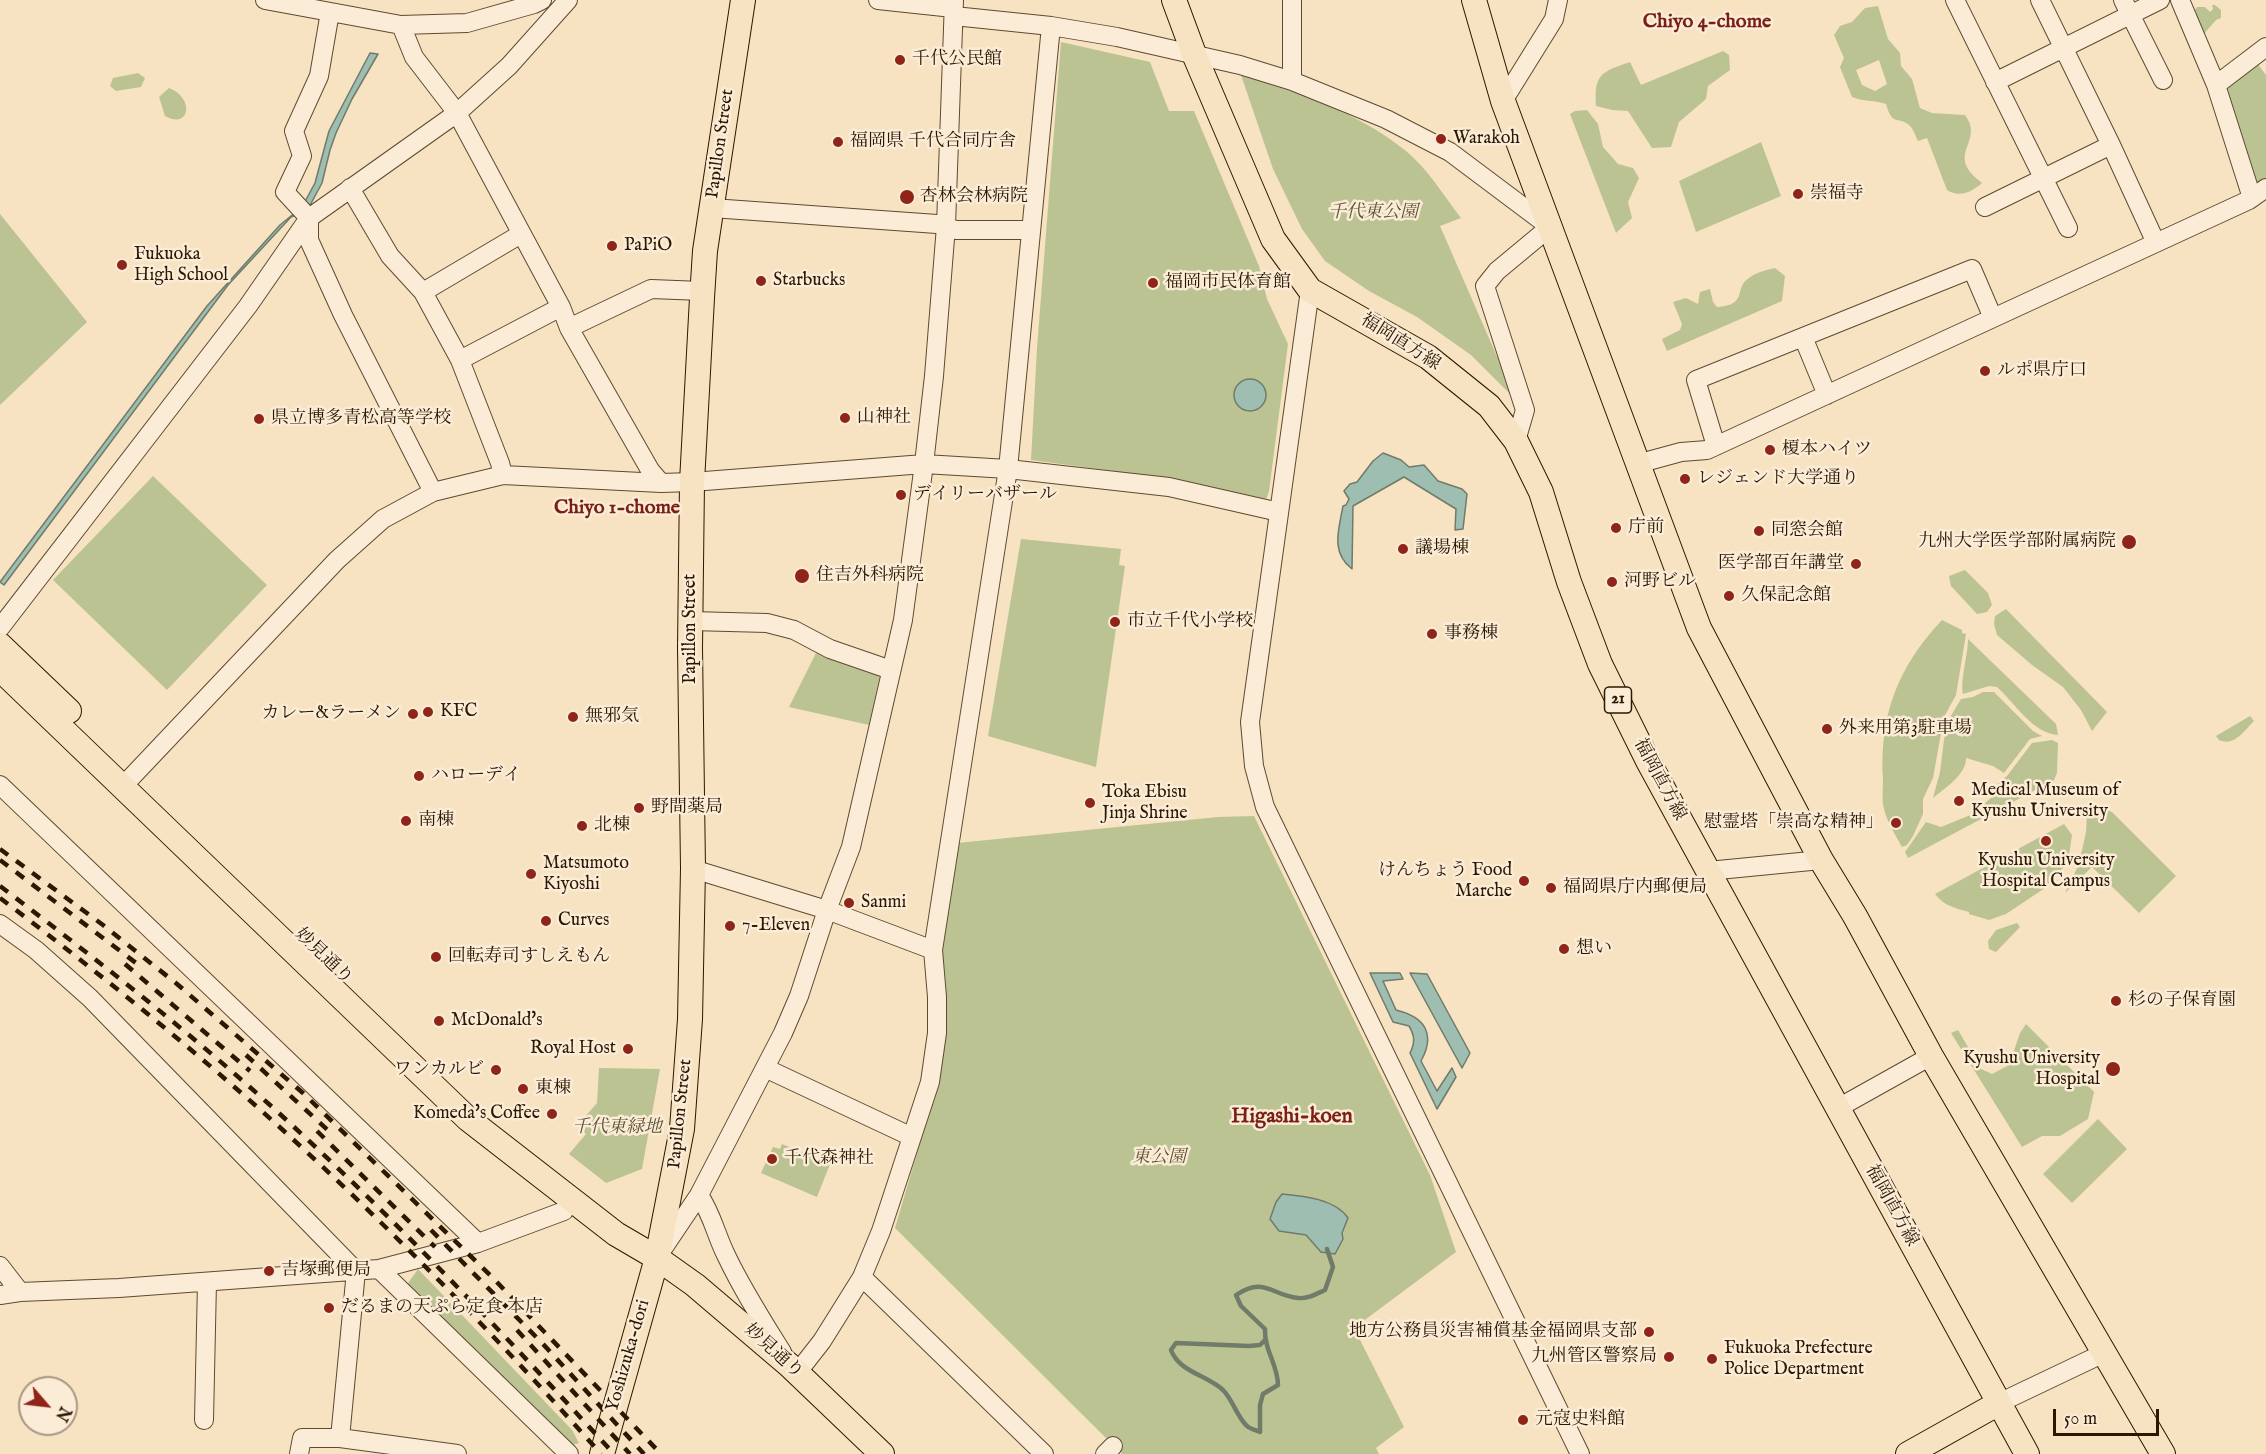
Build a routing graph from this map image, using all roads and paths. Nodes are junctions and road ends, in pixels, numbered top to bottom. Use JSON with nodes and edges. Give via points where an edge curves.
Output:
{"nodes":[{"id":1,"x":265,"y":0,"type":"edge"},
{"id":2,"x":542,"y":0,"type":"edge"},
{"id":3,"x":568,"y":0,"type":"edge"},
{"id":4,"x":743,"y":0,"type":"edge"},
{"id":5,"x":878,"y":0,"type":"edge"},
{"id":6,"x":1174,"y":0,"type":"edge"},
{"id":7,"x":1293,"y":0,"type":"edge"},
{"id":8,"x":1474,"y":0,"type":"edge"},
{"id":9,"x":1558,"y":0,"type":"edge"},
{"id":10,"x":1955,"y":0,"type":"edge"},
{"id":11,"x":2040,"y":0,"type":"edge"},
{"id":12,"x":2160,"y":0,"type":"edge"},
{"id":13,"x":2180,"y":0,"type":"edge"},
{"id":14,"x":2127,"y":7,"type":"edge"},
{"id":15,"x":954,"y":8,"type":"edge"},
{"id":16,"x":330,"y":12,"type":"junction"},
{"id":17,"x":401,"y":25,"type":"junction"},
{"id":18,"x":1051,"y":27,"type":"junction"},
{"id":19,"x":2063,"y":47,"type":"junction"},
{"id":20,"x":2266,"y":47,"type":"edge"},
{"id":21,"x":1194,"y":54,"type":"junction"},
{"id":22,"x":2163,"y":80,"type":"dead end"},
{"id":23,"x":1292,"y":81,"type":"junction"},
{"id":24,"x":1995,"y":82,"type":"junction"},
{"id":25,"x":2216,"y":85,"type":"junction"},
{"id":26,"x":1503,"y":100,"type":"junction"},
{"id":27,"x":457,"y":113,"type":"junction"},
{"id":28,"x":2111,"y":145,"type":"junction"},
{"id":29,"x":2042,"y":177,"type":"junction"},
{"id":30,"x":350,"y":188,"type":"junction"},
{"id":31,"x":2259,"y":193,"type":"edge"},
{"id":32,"x":1985,"y":207,"type":"dead end"},
{"id":33,"x":712,"y":208,"type":"junction"},
{"id":34,"x":309,"y":218,"type":"junction"},
{"id":35,"x":946,"y":226,"type":"junction"},
{"id":36,"x":1550,"y":226,"type":"junction"},
{"id":37,"x":2068,"y":228,"type":"dead end"},
{"id":38,"x":1031,"y":230,"type":"junction"},
{"id":39,"x":521,"y":234,"type":"junction"},
{"id":40,"x":2156,"y":243,"type":"junction"},
{"id":41,"x":1310,"y":290,"type":"junction"},
{"id":42,"x":702,"y":291,"type":"junction"},
{"id":43,"x":423,"y":292,"type":"junction"},
{"id":44,"x":561,"y":307,"type":"junction"},
{"id":45,"x":1993,"y":318,"type":"junction"},
{"id":46,"x":569,"y":328,"type":"junction"},
{"id":47,"x":1803,"y":336,"type":"junction"},
{"id":48,"x":460,"y":360,"type":"junction"},
{"id":49,"x":1827,"y":395,"type":"junction"},
{"id":50,"x":1516,"y":441,"type":"junction"},
{"id":51,"x":1716,"y":446,"type":"junction"},
{"id":52,"x":924,"y":464,"type":"junction"},
{"id":53,"x":1637,"y":464,"type":"junction"},
{"id":54,"x":1008,"y":470,"type":"junction"},
{"id":55,"x":503,"y":475,"type":"junction"},
{"id":56,"x":692,"y":482,"type":"junction"},
{"id":57,"x":661,"y":483,"type":"junction"},
{"id":58,"x":433,"y":492,"type":"junction"},
{"id":59,"x":1279,"y":512,"type":"junction"},
{"id":60,"x":691,"y":621,"type":"junction"},
{"id":61,"x":0,"y":628,"type":"edge"},
{"id":62,"x":0,"y":645,"type":"edge"},
{"id":63,"x":0,"y":669,"type":"edge"},
{"id":64,"x":891,"y":670,"type":"junction"},
{"id":65,"x":128,"y":780,"type":"junction"},
{"id":66,"x":0,"y":785,"type":"edge"},
{"id":67,"x":1821,"y":860,"type":"junction"},
{"id":68,"x":693,"y":869,"type":"junction"},
{"id":69,"x":1708,"y":871,"type":"junction"},
{"id":70,"x":827,"y":910,"type":"junction"},
{"id":71,"x":0,"y":924,"type":"edge"},
{"id":72,"x":933,"y":950,"type":"junction"},
{"id":73,"x":1931,"y":1056,"type":"junction"},
{"id":74,"x":765,"y":1068,"type":"junction"},
{"id":75,"x":1838,"y":1108,"type":"junction"},
{"id":76,"x":912,"y":1137,"type":"junction"},
{"id":77,"x":699,"y":1195,"type":"junction"},
{"id":78,"x":569,"y":1199,"type":"junction"},
{"id":79,"x":478,"y":1243,"type":"junction"},
{"id":80,"x":657,"y":1258,"type":"junction"},
{"id":81,"x":0,"y":1266,"type":"edge"},
{"id":82,"x":379,"y":1269,"type":"junction"},
{"id":83,"x":356,"y":1271,"type":"junction"},
{"id":84,"x":862,"y":1277,"type":"junction"},
{"id":85,"x":207,"y":1282,"type":"junction"},
{"id":86,"x":20,"y":1292,"type":"junction"},
{"id":87,"x":0,"y":1295,"type":"edge"},
{"id":88,"x":2104,"y":1353,"type":"junction"},
{"id":89,"x":793,"y":1369,"type":"junction"},
{"id":90,"x":1999,"y":1403,"type":"junction"},
{"id":91,"x":204,"y":1420,"type":"dead end"},
{"id":92,"x":340,"y":1438,"type":"junction"},
{"id":93,"x":1918,"y":1452,"type":"edge"},
{"id":94,"x":299,"y":1454,"type":"edge"},
{"id":95,"x":457,"y":1454,"type":"edge"},
{"id":96,"x":569,"y":1454,"type":"edge"},
{"id":97,"x":602,"y":1454,"type":"edge"},
{"id":98,"x":882,"y":1454,"type":"edge"},
{"id":99,"x":1044,"y":1454,"type":"edge"},
{"id":100,"x":1580,"y":1454,"type":"edge"},
{"id":101,"x":2027,"y":1454,"type":"edge"},
{"id":102,"x":2163,"y":1454,"type":"edge"}],
"edges":[{"from":1,"to":16,"type":"street"},
{"from":2,"to":17,"type":"street","via":[[467,23]]},
{"from":3,"to":27,"type":"street","via":[[509,66]]},
{"from":4,"to":33,"type":"main road","name":"Papillon Street"},
{"from":5,"to":15,"type":"street"},
{"from":6,"to":21,"type":"main road","name":"福岡直方線","number":"21"},
{"from":7,"to":23,"type":"street"},
{"from":8,"to":26,"type":"main road"},
{"from":9,"to":26,"type":"street","via":[[1554,19]]},
{"from":10,"to":24,"type":"street"},
{"from":11,"to":19,"type":"street"},
{"from":12,"to":14,"type":"street"},
{"from":13,"to":25,"type":"street"},
{"from":14,"to":19,"type":"street"},
{"from":14,"to":22,"type":"street"},
{"from":15,"to":18,"type":"street"},
{"from":15,"to":35,"type":"street"},
{"from":16,"to":17,"type":"street"},
{"from":16,"to":34,"type":"street","via":[[319,76],[294,131],[302,156],[285,192]]},
{"from":17,"to":27,"type":"street","via":[[414,57]]},
{"from":18,"to":21,"type":"street"},
{"from":18,"to":38,"type":"street"},
{"from":19,"to":24,"type":"street"},
{"from":19,"to":28,"type":"street"},
{"from":20,"to":25,"type":"street"},
{"from":21,"to":23,"type":"street"},
{"from":21,"to":41,"type":"main road","name":"福岡直方線","number":"21","via":[[1273,239]]},
{"from":23,"to":36,"type":"street","via":[[1386,119],[1450,152]]},
{"from":24,"to":29,"type":"street"},
{"from":25,"to":31,"type":"street"},
{"from":26,"to":36,"type":"main road"},
{"from":27,"to":30,"type":"street"},
{"from":27,"to":39,"type":"street"},
{"from":28,"to":29,"type":"street"},
{"from":28,"to":40,"type":"street"},
{"from":29,"to":32,"type":"street"},
{"from":29,"to":37,"type":"street"},
{"from":30,"to":34,"type":"street"},
{"from":30,"to":43,"type":"street","via":[[390,256]]},
{"from":31,"to":40,"type":"street"},
{"from":33,"to":35,"type":"street"},
{"from":33,"to":42,"type":"main road","name":"Papillon Street"},
{"from":34,"to":58,"type":"street","via":[[309,240]]},
{"from":34,"to":61,"type":"street","via":[[248,306]]},
{"from":35,"to":38,"type":"street","via":[[956,230]]},
{"from":35,"to":52,"type":"street"},
{"from":36,"to":50,"type":"street","via":[[1485,286],[1525,410]]},
{"from":36,"to":53,"type":"main road"},
{"from":38,"to":54,"type":"street"},
{"from":39,"to":43,"type":"street"},
{"from":39,"to":44,"type":"street"},
{"from":40,"to":45,"type":"street"},
{"from":41,"to":50,"type":"main road","name":"福岡直方線","number":"21","via":[[1428,357],[1489,406]]},
{"from":41,"to":59,"type":"street"},
{"from":42,"to":46,"type":"street","via":[[651,289]]},
{"from":42,"to":56,"type":"main road","name":"Papillon Street"},
{"from":43,"to":48,"type":"street"},
{"from":44,"to":46,"type":"street"},
{"from":44,"to":48,"type":"street"},
{"from":45,"to":47,"type":"street","via":[[1972,268]]},
{"from":45,"to":49,"type":"street"},
{"from":46,"to":57,"type":"street"},
{"from":47,"to":49,"type":"street"},
{"from":47,"to":51,"type":"street","via":[[1696,380]]},
{"from":48,"to":55,"type":"street"},
{"from":49,"to":51,"type":"street"},
{"from":50,"to":69,"type":"main road","name":"福岡直方線","number":"21","via":[[1541,492],[1600,664]]},
{"from":51,"to":53,"type":"street"},
{"from":52,"to":54,"type":"street"},
{"from":52,"to":56,"type":"street"},
{"from":52,"to":64,"type":"street","via":[[903,620]]},
{"from":53,"to":67,"type":"main road","via":[[1699,628]]},
{"from":54,"to":59,"type":"street","via":[[1169,487]]},
{"from":54,"to":72,"type":"street"},
{"from":55,"to":57,"type":"street"},
{"from":55,"to":58,"type":"street"},
{"from":56,"to":57,"type":"street"},
{"from":56,"to":60,"type":"main road","name":"Papillon Street"},
{"from":58,"to":65,"type":"street","via":[[382,519],[337,560]]},
{"from":59,"to":100,"type":"street","via":[[1250,722],[1254,766],[1266,807]]},
{"from":60,"to":64,"type":"street","via":[[767,623],[794,630],[831,649]]},
{"from":60,"to":68,"type":"main road","name":"Papillon Street"},
{"from":62,"to":65,"type":"main road","name":"妙見通り"},
{"from":63,"to":65,"type":"main road","name":"妙見通り"},
{"from":64,"to":70,"type":"street","via":[[850,847]]},
{"from":65,"to":78,"type":"main road","name":"妙見通り","via":[[468,1119]]},
{"from":65,"to":80,"type":"main road","name":"妙見通り","via":[[479,1106],[618,1219]]},
{"from":66,"to":79,"type":"street"},
{"from":67,"to":69,"type":"street"},
{"from":67,"to":73,"type":"main road"},
{"from":68,"to":70,"type":"street"},
{"from":68,"to":80,"type":"main road","name":"Papillon Street","via":[[690,1019],[682,1129]]},
{"from":69,"to":75,"type":"main road","name":"福岡直方線","number":"21"},
{"from":70,"to":72,"type":"street"},
{"from":70,"to":74,"type":"street","via":[[799,996]]},
{"from":71,"to":83,"type":"street","via":[[90,998]]},
{"from":72,"to":76,"type":"street","via":[[938,1033],[930,1082]]},
{"from":73,"to":75,"type":"street"},
{"from":73,"to":88,"type":"main road"},
{"from":74,"to":76,"type":"street"},
{"from":74,"to":77,"type":"street"},
{"from":75,"to":90,"type":"main road","name":"福岡直方線","number":"21"},
{"from":76,"to":84,"type":"street"},
{"from":77,"to":80,"type":"street"},
{"from":77,"to":89,"type":"street","via":[[738,1279]]},
{"from":78,"to":79,"type":"street","via":[[564,1211]]},
{"from":78,"to":80,"type":"main road","name":"妙見通り"},
{"from":79,"to":82,"type":"street"},
{"from":80,"to":89,"type":"main road","name":"妙見通り","via":[[695,1285]]},
{"from":80,"to":97,"type":"main road","name":"Yoshizuka-dori"},
{"from":81,"to":86,"type":"street"},
{"from":82,"to":83,"type":"street"},
{"from":82,"to":96,"type":"street"},
{"from":83,"to":85,"type":"street"},
{"from":83,"to":92,"type":"street"},
{"from":84,"to":89,"type":"street","via":[[822,1341]]},
{"from":84,"to":99,"type":"street"},
{"from":85,"to":86,"type":"street"},
{"from":85,"to":91,"type":"street"},
{"from":86,"to":87,"type":"street"},
{"from":88,"to":90,"type":"street"},
{"from":88,"to":102,"type":"main road"},
{"from":89,"to":98,"type":"main road","name":"妙見通り"},
{"from":90,"to":93,"type":"main road"},
{"from":90,"to":101,"type":"main road","name":"福岡直方線","number":"21"},
{"from":92,"to":94,"type":"street","via":[[303,1438]]},
{"from":92,"to":95,"type":"street"}]}
